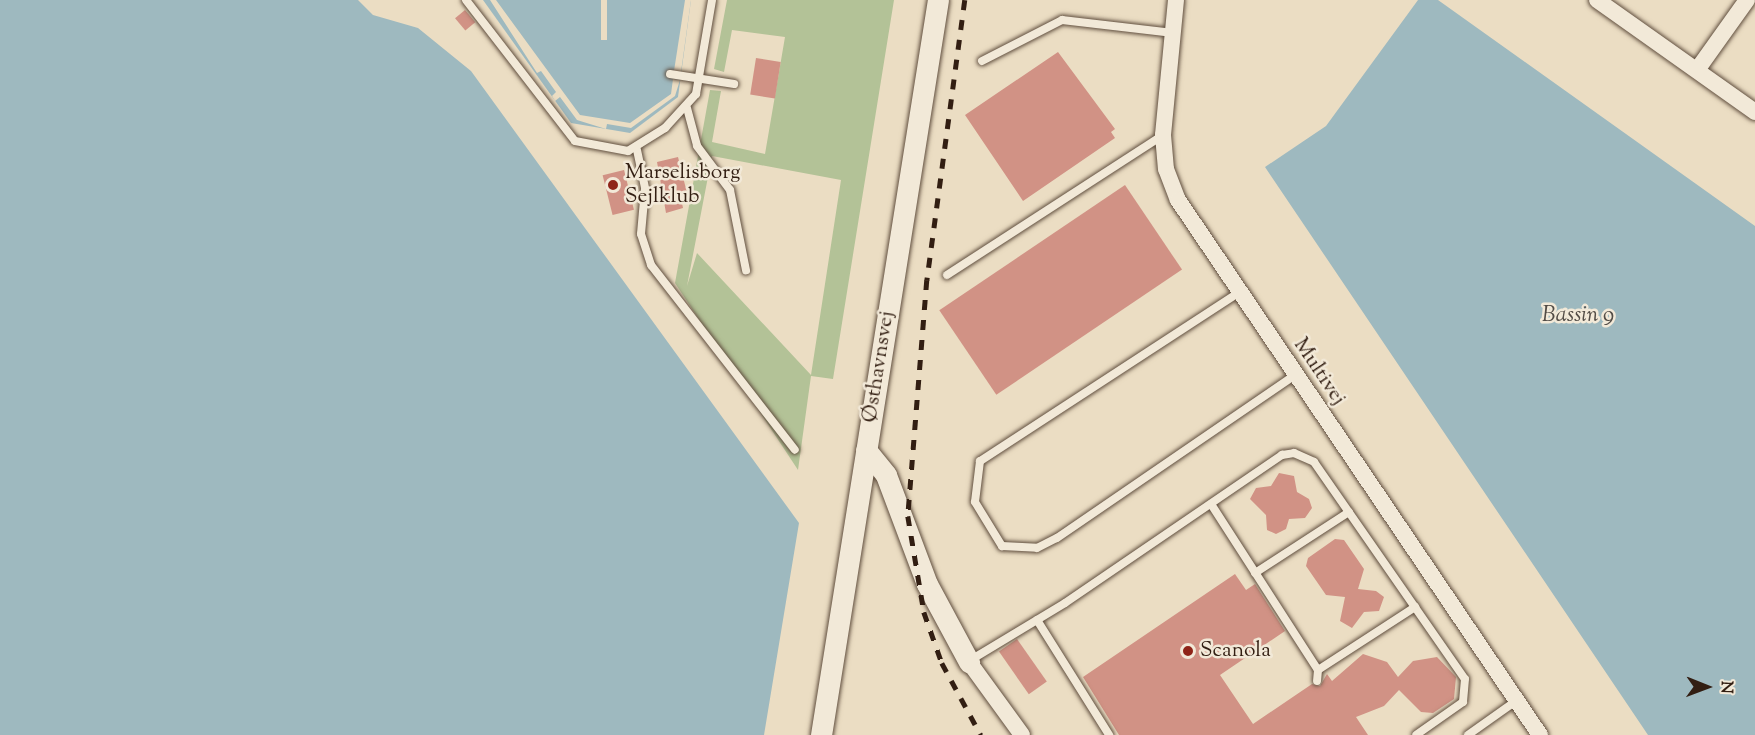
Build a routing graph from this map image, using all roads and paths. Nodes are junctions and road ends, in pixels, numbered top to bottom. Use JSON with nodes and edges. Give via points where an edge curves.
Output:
{"nodes":[{"id":1,"x":466,"y":0,"type":"edge"},
{"id":2,"x":712,"y":0,"type":"edge"},
{"id":3,"x":938,"y":0,"type":"edge"},
{"id":4,"x":1176,"y":0,"type":"edge"},
{"id":5,"x":1597,"y":0,"type":"edge"},
{"id":6,"x":1747,"y":0,"type":"edge"},
{"id":7,"x":1173,"y":33,"type":"junction"},
{"id":8,"x":982,"y":62,"type":"dead end"},
{"id":9,"x":1697,"y":70,"type":"junction"},
{"id":10,"x":670,"y":74,"type":"dead end"},
{"id":11,"x":700,"y":78,"type":"junction"},
{"id":12,"x":734,"y":84,"type":"dead end"},
{"id":13,"x":687,"y":108,"type":"junction"},
{"id":14,"x":1755,"y":112,"type":"edge"},
{"id":15,"x":1163,"y":135,"type":"junction"},
{"id":16,"x":637,"y":150,"type":"junction"},
{"id":17,"x":746,"y":270,"type":"dead end"},
{"id":18,"x":947,"y":276,"type":"dead end"},
{"id":19,"x":1238,"y":293,"type":"junction"},
{"id":20,"x":1294,"y":376,"type":"junction"},
{"id":21,"x":795,"y":450,"type":"dead end"},
{"id":22,"x":866,"y":450,"type":"junction"},
{"id":23,"x":1211,"y":504,"type":"junction"},
{"id":24,"x":1349,"y":512,"type":"junction"},
{"id":25,"x":1255,"y":573,"type":"junction"},
{"id":26,"x":1414,"y":607,"type":"junction"},
{"id":27,"x":1036,"y":620,"type":"junction"},
{"id":28,"x":969,"y":662,"type":"junction"},
{"id":29,"x":1318,"y":670,"type":"junction"},
{"id":30,"x":1317,"y":681,"type":"dead end"},
{"id":31,"x":1516,"y":700,"type":"junction"},
{"id":32,"x":821,"y":735,"type":"edge"},
{"id":33,"x":1022,"y":735,"type":"edge"},
{"id":34,"x":1109,"y":735,"type":"edge"},
{"id":35,"x":1416,"y":735,"type":"edge"},
{"id":36,"x":1468,"y":735,"type":"edge"},
{"id":37,"x":1540,"y":735,"type":"edge"}],
"edges":[{"from":1,"to":16,"type":"lane","via":[[575,141]]},
{"from":2,"to":11,"type":"lane"},
{"from":3,"to":22,"type":"street","name":"Østhavnsvej"},
{"from":4,"to":7,"type":"street","name":"Multivej"},
{"from":5,"to":9,"type":"street"},
{"from":6,"to":9,"type":"street"},
{"from":7,"to":8,"type":"lane","via":[[1062,20]]},
{"from":7,"to":15,"type":"street","name":"Multivej"},
{"from":9,"to":14,"type":"street"},
{"from":10,"to":11,"type":"lane"},
{"from":11,"to":12,"type":"lane"},
{"from":11,"to":13,"type":"lane"},
{"from":13,"to":16,"type":"lane"},
{"from":13,"to":17,"type":"lane","via":[[697,146],[730,190]]},
{"from":15,"to":18,"type":"lane"},
{"from":15,"to":19,"type":"street","name":"Multivej","via":[[1166,169],[1178,200]]},
{"from":16,"to":21,"type":"lane","via":[[645,189],[642,234],[651,265]]},
{"from":19,"to":20,"type":"street","name":"Multivej"},
{"from":19,"to":20,"type":"lane","via":[[980,461],[975,502],[1002,546],[1017,551],[1057,538]]},
{"from":20,"to":31,"type":"street","name":"Multivej"},
{"from":22,"to":28,"type":"street","via":[[886,475],[927,584]]},
{"from":22,"to":32,"type":"street","name":"Østhavnsvej"},
{"from":23,"to":24,"type":"lane","via":[[1282,455],[1294,453],[1314,462]]},
{"from":23,"to":25,"type":"lane"},
{"from":23,"to":27,"type":"lane"},
{"from":24,"to":25,"type":"lane"},
{"from":24,"to":26,"type":"lane"},
{"from":25,"to":29,"type":"lane"},
{"from":26,"to":29,"type":"lane"},
{"from":26,"to":35,"type":"lane","via":[[1465,679],[1466,690],[1457,708]]},
{"from":27,"to":28,"type":"lane"},
{"from":27,"to":34,"type":"lane"},
{"from":28,"to":33,"type":"street"},
{"from":29,"to":30,"type":"lane"},
{"from":31,"to":36,"type":"lane"},
{"from":31,"to":37,"type":"street","name":"Multivej"}]}
